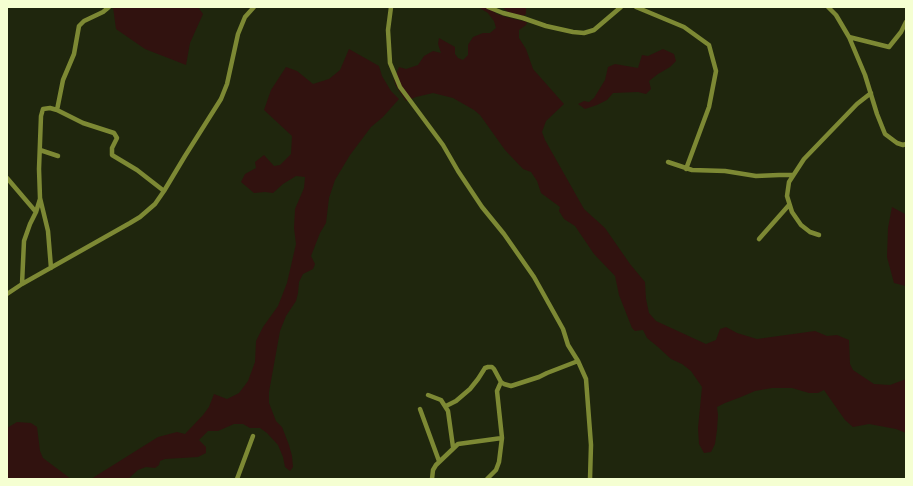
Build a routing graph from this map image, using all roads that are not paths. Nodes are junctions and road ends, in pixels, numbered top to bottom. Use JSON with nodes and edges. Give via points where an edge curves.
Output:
{"nodes":[{"id":1,"x":109,"y":7,"type":"edge"},
{"id":2,"x":254,"y":7,"type":"edge"},
{"id":3,"x":391,"y":7,"type":"edge"},
{"id":4,"x":488,"y":7,"type":"edge"},
{"id":5,"x":621,"y":7,"type":"edge"},
{"id":6,"x":636,"y":7,"type":"edge"},
{"id":7,"x":828,"y":7,"type":"edge"},
{"id":8,"x":906,"y":22,"type":"edge"},
{"id":9,"x":849,"y":37,"type":"junction"},
{"id":10,"x":871,"y":93,"type":"junction"},
{"id":11,"x":57,"y":110,"type":"junction"},
{"id":12,"x":906,"y":144,"type":"edge"},
{"id":13,"x":40,"y":150,"type":"junction"},
{"id":14,"x":58,"y":156,"type":"dead end"},
{"id":15,"x":668,"y":162,"type":"dead end"},
{"id":16,"x":686,"y":169,"type":"junction"},
{"id":17,"x":793,"y":175,"type":"junction"},
{"id":18,"x":7,"y":178,"type":"edge"},
{"id":19,"x":164,"y":191,"type":"junction"},
{"id":20,"x":40,"y":198,"type":"junction"},
{"id":21,"x":789,"y":205,"type":"junction"},
{"id":22,"x":36,"y":212,"type":"junction"},
{"id":23,"x":819,"y":235,"type":"dead end"},
{"id":24,"x":759,"y":239,"type":"dead end"},
{"id":25,"x":51,"y":268,"type":"junction"},
{"id":26,"x":22,"y":284,"type":"junction"},
{"id":27,"x":7,"y":294,"type":"edge"},
{"id":28,"x":578,"y":361,"type":"junction"},
{"id":29,"x":501,"y":382,"type":"junction"},
{"id":30,"x":428,"y":395,"type":"dead end"},
{"id":31,"x":446,"y":406,"type":"junction"},
{"id":32,"x":420,"y":409,"type":"dead end"},
{"id":33,"x":253,"y":436,"type":"dead end"},
{"id":34,"x":502,"y":438,"type":"junction"},
{"id":35,"x":453,"y":447,"type":"junction"},
{"id":36,"x":439,"y":461,"type":"junction"},
{"id":37,"x":237,"y":479,"type":"edge"},
{"id":38,"x":432,"y":479,"type":"edge"},
{"id":39,"x":487,"y":479,"type":"edge"},
{"id":40,"x":590,"y":479,"type":"edge"}],
"edges":[{"from":1,"to":11,"type":"street","via":[[79,26],[74,54],[63,80]]},
{"from":2,"to":19,"type":"street","via":[[238,34],[227,84],[221,99]]},
{"from":3,"to":28,"type":"street","via":[[388,30],[390,63],[400,87],[443,145],[482,207],[534,277]]},
{"from":4,"to":5,"type":"street","via":[[546,26],[584,33],[594,30]]},
{"from":6,"to":16,"type":"street","via":[[684,28],[709,45],[716,71],[709,106]]},
{"from":7,"to":9,"type":"street"},
{"from":8,"to":9,"type":"street","via":[[888,47]]},
{"from":9,"to":10,"type":"street"},
{"from":10,"to":12,"type":"street","via":[[885,134],[897,143]]},
{"from":10,"to":17,"type":"street","via":[[823,138]]},
{"from":11,"to":13,"type":"street","via":[[45,108],[42,111]]},
{"from":11,"to":19,"type":"street","via":[[114,134],[117,138],[112,155]]},
{"from":13,"to":14,"type":"street"},
{"from":13,"to":20,"type":"street"},
{"from":15,"to":16,"type":"street"},
{"from":16,"to":17,"type":"street","via":[[756,176]]},
{"from":17,"to":21,"type":"street","via":[[786,196]]},
{"from":18,"to":22,"type":"street"},
{"from":19,"to":25,"type":"street","via":[[155,204],[140,217]]},
{"from":20,"to":22,"type":"street"},
{"from":20,"to":25,"type":"street","via":[[48,231]]},
{"from":21,"to":23,"type":"street","via":[[801,224],[810,232]]},
{"from":21,"to":24,"type":"street"},
{"from":22,"to":26,"type":"street","via":[[24,242]]},
{"from":25,"to":26,"type":"street"},
{"from":26,"to":27,"type":"street"},
{"from":28,"to":29,"type":"street","via":[[511,386]]},
{"from":28,"to":40,"type":"street","via":[[586,379],[592,445]]},
{"from":29,"to":31,"type":"street","via":[[492,367],[485,368],[470,389]]},
{"from":29,"to":34,"type":"street","via":[[497,391]]},
{"from":30,"to":31,"type":"street","via":[[441,400]]},
{"from":31,"to":35,"type":"street"},
{"from":32,"to":36,"type":"street"},
{"from":33,"to":37,"type":"street"},
{"from":34,"to":35,"type":"street","via":[[458,444]]},
{"from":34,"to":39,"type":"street","via":[[496,470]]},
{"from":35,"to":36,"type":"street"},
{"from":36,"to":38,"type":"street","via":[[433,470]]}]}
